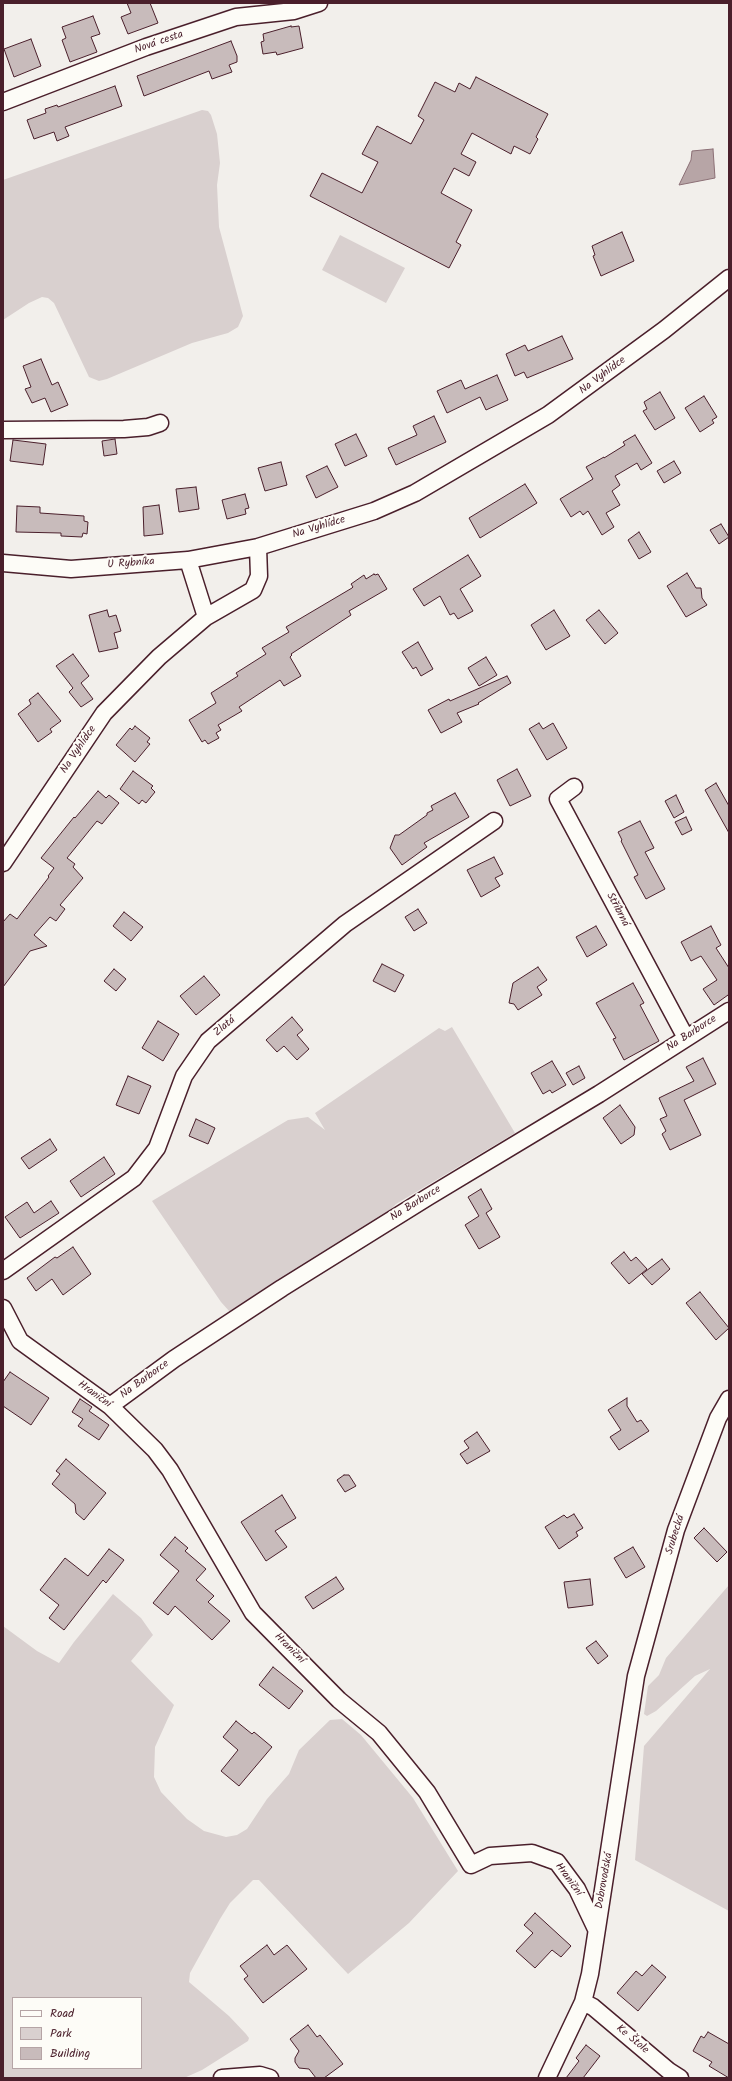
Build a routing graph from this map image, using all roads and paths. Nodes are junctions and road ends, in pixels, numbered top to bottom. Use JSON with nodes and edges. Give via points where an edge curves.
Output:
{"nodes":[{"id":1,"x":319,"y":3,"type":"edge"},
{"id":2,"x":3,"y":102,"type":"edge"},
{"id":3,"x":729,"y":278,"type":"edge"},
{"id":4,"x":160,"y":424,"type":"dead end"},
{"id":5,"x":3,"y":430,"type":"edge"},
{"id":6,"x":258,"y":547,"type":"junction"},
{"id":7,"x":188,"y":560,"type":"junction"},
{"id":8,"x":3,"y":563,"type":"edge"},
{"id":9,"x":206,"y":617,"type":"junction"},
{"id":10,"x":574,"y":787,"type":"dead end"},
{"id":11,"x":494,"y":821,"type":"dead end"},
{"id":12,"x":3,"y":862,"type":"edge"},
{"id":13,"x":729,"y":1011,"type":"edge"},
{"id":14,"x":686,"y":1038,"type":"junction"},
{"id":15,"x":3,"y":1271,"type":"edge"},
{"id":16,"x":3,"y":1308,"type":"edge"},
{"id":17,"x":729,"y":1399,"type":"edge"},
{"id":18,"x":110,"y":1406,"type":"junction"},
{"id":19,"x":636,"y":1676,"type":"joint"},
{"id":20,"x":596,"y":1929,"type":"junction"},
{"id":21,"x":583,"y":2002,"type":"junction"},
{"id":22,"x":222,"y":2078,"type":"edge"},
{"id":23,"x":270,"y":2078,"type":"edge"},
{"id":24,"x":547,"y":2078,"type":"edge"},
{"id":25,"x":680,"y":2078,"type":"edge"}],
"edges":[{"from":1,"to":2,"type":"street","name":"Nová cesta","via":[[294,11],[236,17],[146,47]]},
{"from":3,"to":6,"type":"street","name":"Na Vyhlídce","via":[[570,400],[415,493],[374,511]]},
{"from":4,"to":5,"type":"street","via":[[124,429]]},
{"from":6,"to":7,"type":"street","name":"U Rybníka"},
{"from":6,"to":9,"type":"street","name":"Na Vyhlídce","via":[[259,576],[253,590]]},
{"from":7,"to":8,"type":"street","name":"U Rybníka","via":[[71,569]]},
{"from":7,"to":9,"type":"street"},
{"from":9,"to":12,"type":"street","name":"Na Vyhlídce","via":[[159,657],[104,713]]},
{"from":10,"to":14,"type":"street","name":"Stříbrná","via":[[558,799]]},
{"from":11,"to":15,"type":"street","name":"Zlatá","via":[[345,924],[208,1041],[184,1076],[157,1148],[134,1178]]},
{"from":13,"to":14,"type":"street","name":"Na Barborce"},
{"from":14,"to":18,"type":"street","name":"Na Barborce","via":[[282,1288],[174,1359]]},
{"from":16,"to":18,"type":"street","name":"Hraniční","via":[[20,1341]]},
{"from":17,"to":19,"type":"street","name":"Srubecká","via":[[718,1418],[676,1530]]},
{"from":18,"to":20,"type":"street","name":"Hraniční","via":[[141,1434],[170,1470],[253,1613],[339,1700],[379,1733],[426,1792],[471,1865],[490,1856],[532,1853],[557,1862],[577,1889]]},
{"from":19,"to":20,"type":"street","name":"Dobrovodská"},
{"from":20,"to":21,"type":"street","name":"Dobrovodská"},
{"from":21,"to":24,"type":"street","name":"Dobrovodská"},
{"from":21,"to":25,"type":"street","name":"Ke Štole","via":[[593,2007]]},
{"from":22,"to":23,"type":"street","via":[[260,2075]]}]}
